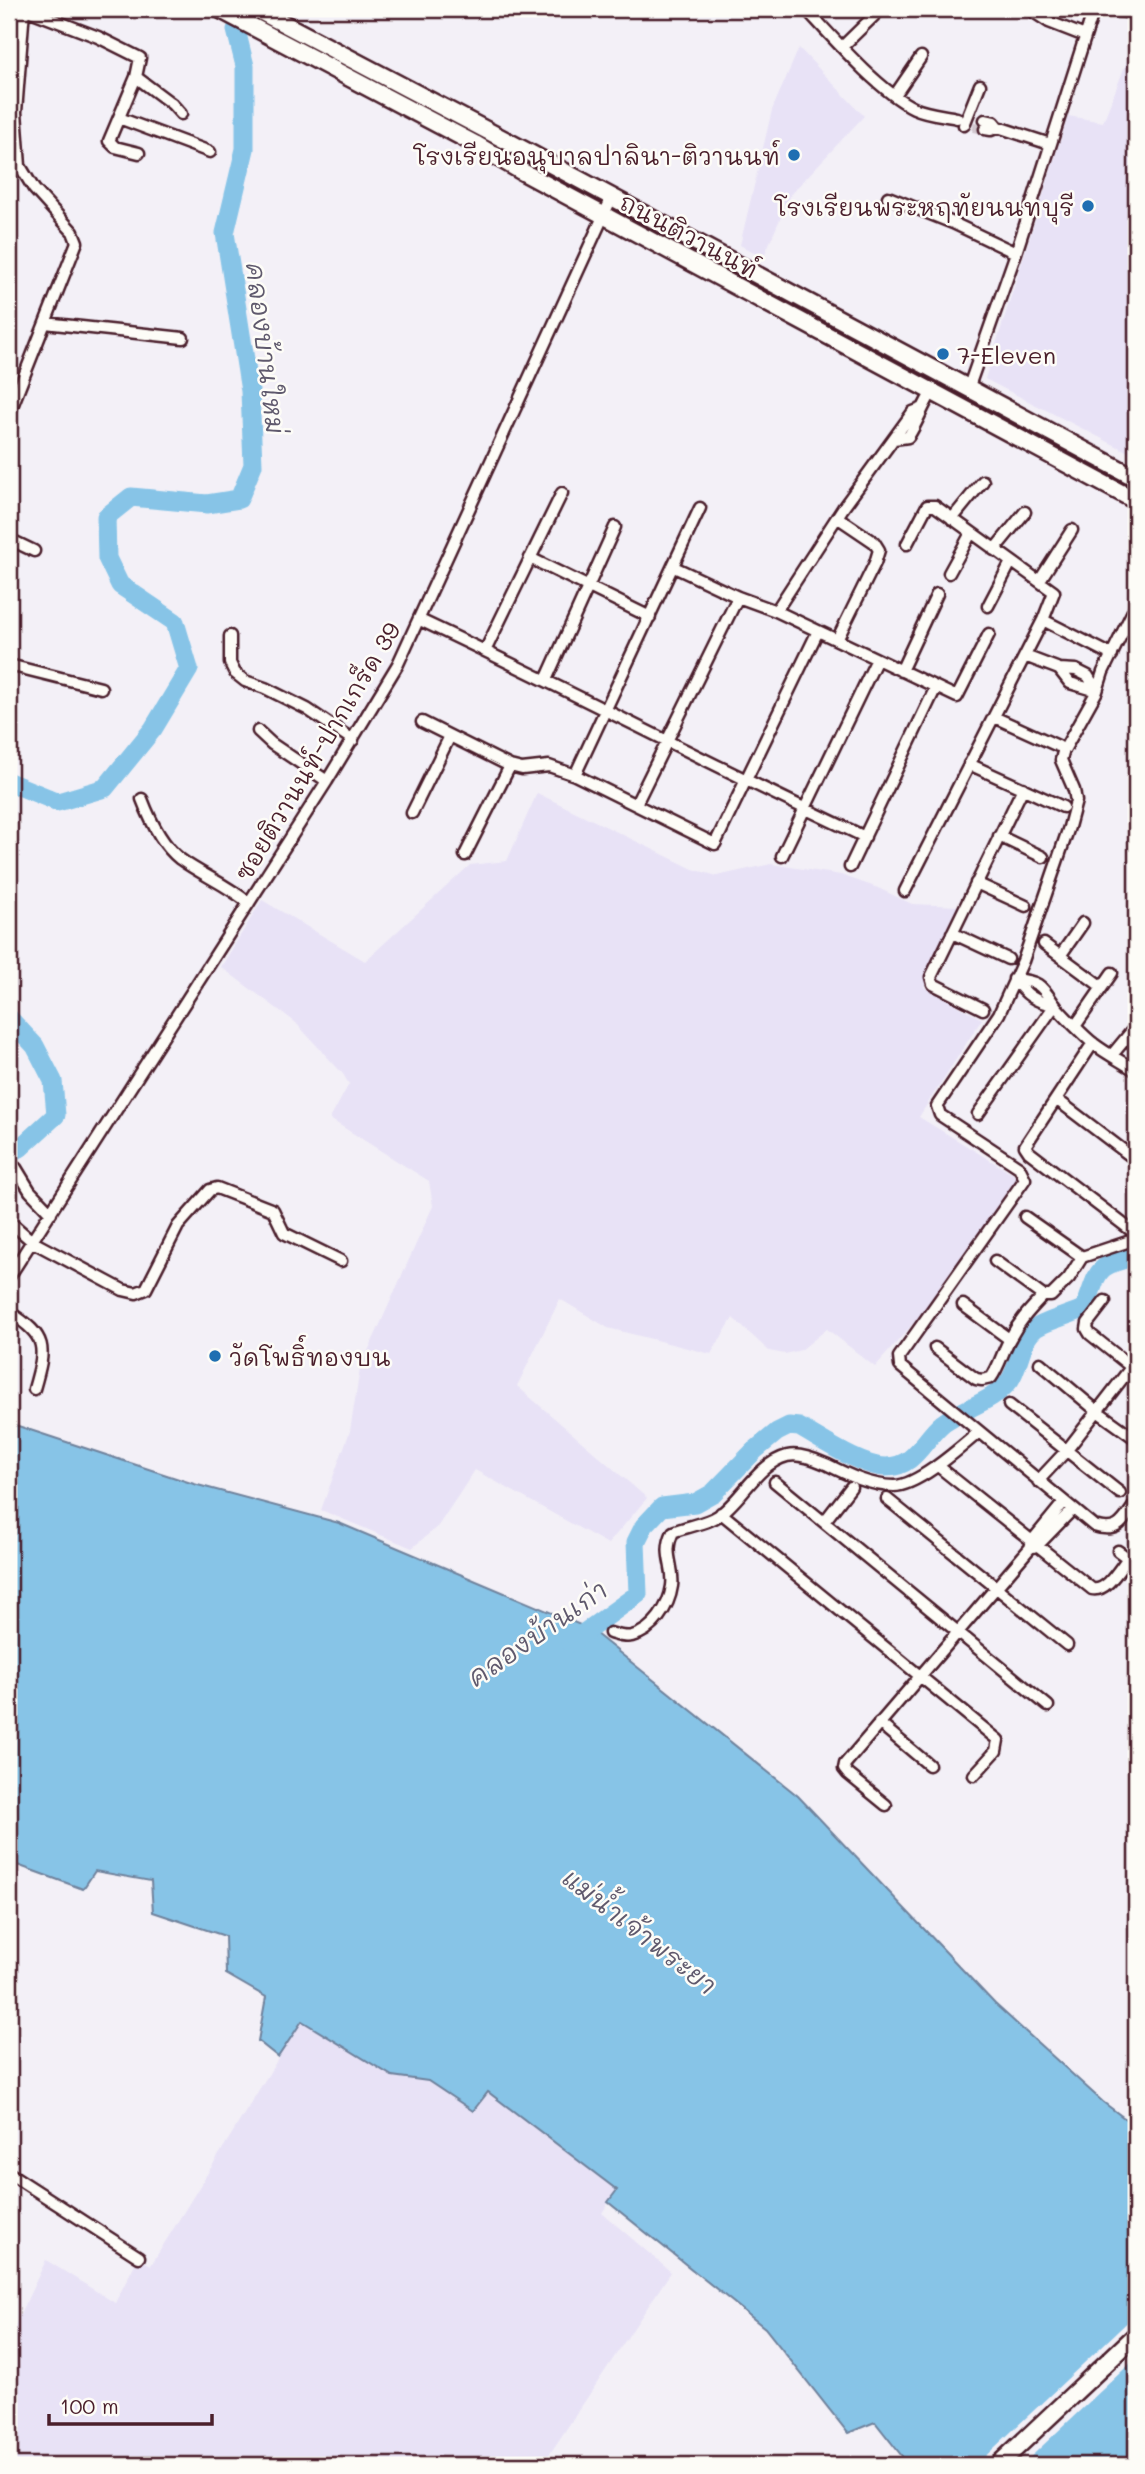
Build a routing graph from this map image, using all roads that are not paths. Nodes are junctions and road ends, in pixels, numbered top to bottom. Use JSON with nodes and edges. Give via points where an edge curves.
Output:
{"nodes":[{"id":1,"x":25,"y":9,"type":"edge"},
{"id":2,"x":219,"y":9,"type":"edge"},
{"id":3,"x":256,"y":9,"type":"edge"},
{"id":4,"x":806,"y":9,"type":"edge"},
{"id":5,"x":1029,"y":9,"type":"edge"},
{"id":6,"x":1094,"y":9,"type":"edge"},
{"id":7,"x":1101,"y":9,"type":"edge"},
{"id":8,"x":880,"y":10,"type":"edge"},
{"id":9,"x":1136,"y":13,"type":"edge"},
{"id":10,"x":1085,"y":36,"type":"junction"},
{"id":11,"x":842,"y":47,"type":"junction"},
{"id":12,"x":921,"y":57,"type":"dead end"},
{"id":13,"x":135,"y":77,"type":"junction"},
{"id":14,"x":979,"y":85,"type":"dead end"},
{"id":15,"x":895,"y":95,"type":"junction"},
{"id":16,"x":181,"y":114,"type":"dead end"},
{"id":17,"x":119,"y":118,"type":"junction"},
{"id":18,"x":972,"y":122,"type":"junction"},
{"id":19,"x":1050,"y":144,"type":"junction"},
{"id":20,"x":210,"y":152,"type":"dead end"},
{"id":21,"x":139,"y":153,"type":"dead end"},
{"id":22,"x":612,"y":197,"type":"junction"},
{"id":23,"x":888,"y":197,"type":"dead end"},
{"id":24,"x":603,"y":215,"type":"junction"},
{"id":25,"x":1016,"y":253,"type":"junction"},
{"id":26,"x":45,"y":323,"type":"junction"},
{"id":27,"x":183,"y":338,"type":"dead end"},
{"id":28,"x":968,"y":389,"type":"junction"},
{"id":29,"x":932,"y":392,"type":"junction"},
{"id":30,"x":9,"y":414,"type":"edge"},
{"id":31,"x":1136,"y":478,"type":"edge"},
{"id":32,"x":983,"y":481,"type":"dead end"},
{"id":33,"x":562,"y":493,"type":"dead end"},
{"id":34,"x":1136,"y":501,"type":"edge"},
{"id":35,"x":700,"y":508,"type":"dead end"},
{"id":36,"x":1025,"y":512,"type":"dead end"},
{"id":37,"x":837,"y":517,"type":"junction"},
{"id":38,"x":952,"y":519,"type":"junction"},
{"id":39,"x":615,"y":527,"type":"dead end"},
{"id":40,"x":1072,"y":530,"type":"dead end"},
{"id":41,"x":971,"y":533,"type":"junction"},
{"id":42,"x":9,"y":539,"type":"edge"},
{"id":43,"x":907,"y":544,"type":"dead end"},
{"id":44,"x":994,"y":550,"type":"junction"},
{"id":45,"x":34,"y":551,"type":"dead end"},
{"id":46,"x":530,"y":558,"type":"junction"},
{"id":47,"x":1012,"y":562,"type":"junction"},
{"id":48,"x":674,"y":567,"type":"junction"},
{"id":49,"x":948,"y":573,"type":"dead end"},
{"id":50,"x":1040,"y":580,"type":"junction"},
{"id":51,"x":588,"y":587,"type":"junction"},
{"id":52,"x":937,"y":593,"type":"dead end"},
{"id":53,"x":738,"y":597,"type":"junction"},
{"id":54,"x":1136,"y":605,"type":"edge"},
{"id":55,"x":988,"y":607,"type":"dead end"},
{"id":56,"x":776,"y":611,"type":"junction"},
{"id":57,"x":650,"y":617,"type":"junction"},
{"id":58,"x":420,"y":620,"type":"junction"},
{"id":59,"x":1043,"y":620,"type":"junction"},
{"id":60,"x":1136,"y":623,"type":"edge"},
{"id":61,"x":818,"y":631,"type":"junction"},
{"id":62,"x":1124,"y":631,"type":"junction"},
{"id":63,"x":989,"y":634,"type":"dead end"},
{"id":64,"x":230,"y":636,"type":"dead end"},
{"id":65,"x":837,"y":640,"type":"junction"},
{"id":66,"x":485,"y":651,"type":"junction"},
{"id":67,"x":1112,"y":655,"type":"junction"},
{"id":68,"x":1025,"y":656,"type":"junction"},
{"id":69,"x":877,"y":659,"type":"junction"},
{"id":70,"x":9,"y":664,"type":"edge"},
{"id":71,"x":901,"y":671,"type":"junction"},
{"id":72,"x":546,"y":680,"type":"junction"},
{"id":73,"x":936,"y":687,"type":"junction"},
{"id":74,"x":101,"y":688,"type":"dead end"},
{"id":75,"x":1097,"y":691,"type":"junction"},
{"id":76,"x":606,"y":709,"type":"junction"},
{"id":77,"x":994,"y":717,"type":"junction"},
{"id":78,"x":422,"y":722,"type":"dead end"},
{"id":79,"x":258,"y":732,"type":"dead end"},
{"id":80,"x":450,"y":736,"type":"junction"},
{"id":81,"x":353,"y":740,"type":"junction"},
{"id":82,"x":667,"y":742,"type":"junction"},
{"id":83,"x":1058,"y":746,"type":"dead end"},
{"id":84,"x":970,"y":764,"type":"junction"},
{"id":85,"x":510,"y":766,"type":"junction"},
{"id":86,"x":575,"y":775,"type":"junction"},
{"id":87,"x":327,"y":781,"type":"junction"},
{"id":88,"x":746,"y":781,"type":"junction"},
{"id":89,"x":1023,"y":788,"type":"junction"},
{"id":90,"x":142,"y":799,"type":"dead end"},
{"id":91,"x":636,"y":804,"type":"junction"},
{"id":92,"x":1063,"y":807,"type":"dead end"},
{"id":93,"x":805,"y":809,"type":"junction"},
{"id":94,"x":412,"y":813,"type":"dead end"},
{"id":95,"x":999,"y":836,"type":"junction"},
{"id":96,"x":865,"y":837,"type":"junction"},
{"id":97,"x":465,"y":855,"type":"dead end"},
{"id":98,"x":782,"y":856,"type":"dead end"},
{"id":99,"x":1043,"y":857,"type":"dead end"},
{"id":100,"x":850,"y":867,"type":"dead end"},
{"id":101,"x":976,"y":883,"type":"junction"},
{"id":102,"x":905,"y":891,"type":"dead end"},
{"id":103,"x":249,"y":903,"type":"junction"},
{"id":104,"x":1026,"y":906,"type":"dead end"},
{"id":105,"x":1083,"y":923,"type":"dead end"},
{"id":106,"x":952,"y":933,"type":"junction"},
{"id":107,"x":1044,"y":944,"type":"dead end"},
{"id":108,"x":1060,"y":956,"type":"junction"},
{"id":109,"x":1008,"y":959,"type":"dead end"},
{"id":110,"x":1112,"y":973,"type":"dead end"},
{"id":111,"x":1014,"y":979,"type":"junction"},
{"id":112,"x":1102,"y":987,"type":"junction"},
{"id":113,"x":1055,"y":1005,"type":"junction"},
{"id":114,"x":983,"y":1009,"type":"dead end"},
{"id":115,"x":1076,"y":1025,"type":"junction"},
{"id":116,"x":1136,"y":1026,"type":"edge"},
{"id":117,"x":1093,"y":1044,"type":"junction"},
{"id":118,"x":1112,"y":1055,"type":"junction"},
{"id":119,"x":1136,"y":1071,"type":"edge"},
{"id":120,"x":1056,"y":1100,"type":"junction"},
{"id":121,"x":978,"y":1114,"type":"dead end"},
{"id":122,"x":1136,"y":1160,"type":"edge"},
{"id":123,"x":16,"y":1168,"type":"dead end"},
{"id":124,"x":51,"y":1213,"type":"junction"},
{"id":125,"x":1025,"y":1217,"type":"dead end"},
{"id":126,"x":9,"y":1221,"type":"edge"},
{"id":127,"x":1136,"y":1234,"type":"edge"},
{"id":128,"x":1136,"y":1239,"type":"edge"},
{"id":129,"x":33,"y":1242,"type":"junction"},
{"id":130,"x":1082,"y":1256,"type":"junction"},
{"id":131,"x":341,"y":1261,"type":"dead end"},
{"id":132,"x":995,"y":1261,"type":"dead end"},
{"id":133,"x":9,"y":1277,"type":"edge"},
{"id":134,"x":1043,"y":1296,"type":"junction"},
{"id":135,"x":1105,"y":1301,"type":"dead end"},
{"id":136,"x":963,"y":1305,"type":"dead end"},
{"id":137,"x":9,"y":1312,"type":"edge"},
{"id":138,"x":1009,"y":1339,"type":"junction"},
{"id":139,"x":935,"y":1348,"type":"dead end"},
{"id":140,"x":1040,"y":1363,"type":"dead end"},
{"id":141,"x":1135,"y":1366,"type":"edge"},
{"id":142,"x":34,"y":1389,"type":"dead end"},
{"id":143,"x":1009,"y":1405,"type":"dead end"},
{"id":144,"x":1097,"y":1411,"type":"junction"},
{"id":145,"x":977,"y":1431,"type":"junction"},
{"id":146,"x":1136,"y":1439,"type":"edge"},
{"id":147,"x":1067,"y":1450,"type":"junction"},
{"id":148,"x":938,"y":1466,"type":"junction"},
{"id":149,"x":1038,"y":1481,"type":"junction"},
{"id":150,"x":775,"y":1482,"type":"dead end"},
{"id":151,"x":851,"y":1488,"type":"dead end"},
{"id":152,"x":1120,"y":1493,"type":"dead end"},
{"id":153,"x":887,"y":1499,"type":"dead end"},
{"id":154,"x":1136,"y":1503,"type":"edge"},
{"id":155,"x":1069,"y":1506,"type":"junction"},
{"id":156,"x":721,"y":1513,"type":"junction"},
{"id":157,"x":824,"y":1522,"type":"junction"},
{"id":158,"x":1033,"y":1545,"type":"junction"},
{"id":159,"x":1118,"y":1551,"type":"dead end"},
{"id":160,"x":1132,"y":1561,"type":"edge"},
{"id":161,"x":995,"y":1586,"type":"junction"},
{"id":162,"x":957,"y":1632,"type":"junction"},
{"id":163,"x":610,"y":1633,"type":"dead end"},
{"id":164,"x":1067,"y":1645,"type":"dead end"},
{"id":165,"x":918,"y":1677,"type":"junction"},
{"id":166,"x":1048,"y":1706,"type":"dead end"},
{"id":167,"x":879,"y":1723,"type":"junction"},
{"id":168,"x":929,"y":1765,"type":"dead end"},
{"id":169,"x":974,"y":1776,"type":"dead end"},
{"id":170,"x":886,"y":1805,"type":"dead end"},
{"id":171,"x":9,"y":2173,"type":"edge"},
{"id":172,"x":139,"y":2257,"type":"dead end"},
{"id":173,"x":1136,"y":2334,"type":"edge"},
{"id":174,"x":998,"y":2465,"type":"edge"}],
"edges":[{"from":1,"to":13,"type":"street","via":[[140,58]]},
{"from":1,"to":26,"type":"street","via":[[16,112],[20,166],[77,242]]},
{"from":2,"to":24,"type":"main road","name":"ถนนติวานนท์"},
{"from":3,"to":22,"type":"main road","name":"ถนนติวานนท์"},
{"from":4,"to":11,"type":"street"},
{"from":5,"to":10,"type":"street"},
{"from":6,"to":10,"type":"street"},
{"from":7,"to":9,"type":"street"},
{"from":8,"to":11,"type":"street"},
{"from":10,"to":19,"type":"street"},
{"from":11,"to":15,"type":"street"},
{"from":12,"to":15,"type":"street"},
{"from":13,"to":16,"type":"street"},
{"from":13,"to":17,"type":"street"},
{"from":14,"to":18,"type":"street"},
{"from":15,"to":18,"type":"street","via":[[923,111]]},
{"from":17,"to":20,"type":"street"},
{"from":17,"to":21,"type":"street","via":[[110,145]]},
{"from":18,"to":19,"type":"street","via":[[994,122]]},
{"from":19,"to":25,"type":"street"},
{"from":22,"to":24,"type":"street","name":"ซอยติวานนท์-ปากเกร็ด 39"},
{"from":22,"to":28,"type":"main road","name":"ถนนติวานนท์"},
{"from":23,"to":25,"type":"street"},
{"from":24,"to":29,"type":"main road","name":"ถนนติวานนท์"},
{"from":24,"to":58,"type":"street","name":"ซอยติวานนท์-ปากเกร็ด 39"},
{"from":25,"to":28,"type":"street"},
{"from":26,"to":27,"type":"street"},
{"from":26,"to":30,"type":"street"},
{"from":28,"to":31,"type":"main road","name":"ถนนติวานนท์"},
{"from":29,"to":34,"type":"main road","name":"ถนนติวานนท์"},
{"from":29,"to":37,"type":"street"},
{"from":32,"to":38,"type":"street"},
{"from":33,"to":46,"type":"street"},
{"from":35,"to":48,"type":"street"},
{"from":36,"to":44,"type":"street"},
{"from":37,"to":56,"type":"street"},
{"from":37,"to":65,"type":"street","via":[[879,550]]},
{"from":38,"to":41,"type":"street"},
{"from":38,"to":43,"type":"street","via":[[935,506],[927,506]]},
{"from":39,"to":51,"type":"street"},
{"from":40,"to":50,"type":"street"},
{"from":41,"to":44,"type":"street"},
{"from":41,"to":49,"type":"street"},
{"from":42,"to":45,"type":"street"},
{"from":44,"to":47,"type":"street"},
{"from":46,"to":51,"type":"street"},
{"from":46,"to":66,"type":"street"},
{"from":47,"to":50,"type":"street"},
{"from":47,"to":55,"type":"street"},
{"from":48,"to":53,"type":"street"},
{"from":48,"to":57,"type":"street"},
{"from":50,"to":59,"type":"street","via":[[1054,592]]},
{"from":51,"to":57,"type":"street"},
{"from":51,"to":72,"type":"street"},
{"from":52,"to":71,"type":"street"},
{"from":53,"to":56,"type":"street"},
{"from":53,"to":82,"type":"street"},
{"from":54,"to":62,"type":"street"},
{"from":56,"to":61,"type":"street"},
{"from":57,"to":76,"type":"street"},
{"from":58,"to":66,"type":"street"},
{"from":58,"to":81,"type":"street","name":"ซอยติวานนท์-ปากเกร็ด 39"},
{"from":59,"to":67,"type":"street"},
{"from":59,"to":68,"type":"street"},
{"from":60,"to":62,"type":"street"},
{"from":61,"to":65,"type":"street"},
{"from":61,"to":88,"type":"street"},
{"from":62,"to":67,"type":"street"},
{"from":63,"to":73,"type":"street","via":[[960,696]]},
{"from":64,"to":81,"type":"street","via":[[230,663],[235,673],[307,709]]},
{"from":65,"to":69,"type":"street"},
{"from":66,"to":72,"type":"street"},
{"from":67,"to":75,"type":"street"},
{"from":68,"to":75,"type":"street","via":[[1059,669],[1076,670],[1088,676]]},
{"from":68,"to":77,"type":"street"},
{"from":69,"to":71,"type":"street"},
{"from":69,"to":93,"type":"street"},
{"from":70,"to":74,"type":"street"},
{"from":71,"to":73,"type":"street"},
{"from":72,"to":76,"type":"street"},
{"from":73,"to":96,"type":"street"},
{"from":75,"to":111,"type":"street","via":[[1063,752],[1061,760],[1076,802]]},
{"from":76,"to":82,"type":"street"},
{"from":76,"to":86,"type":"street"},
{"from":77,"to":83,"type":"street"},
{"from":77,"to":84,"type":"street"},
{"from":78,"to":80,"type":"street"},
{"from":79,"to":87,"type":"street"},
{"from":80,"to":85,"type":"street"},
{"from":80,"to":94,"type":"street"},
{"from":81,"to":87,"type":"street","name":"ซอยติวานนท์-ปากเกร็ด 39"},
{"from":82,"to":88,"type":"street"},
{"from":82,"to":91,"type":"street"},
{"from":84,"to":89,"type":"street"},
{"from":84,"to":102,"type":"street"},
{"from":85,"to":86,"type":"street","via":[[549,766]]},
{"from":85,"to":97,"type":"street"},
{"from":86,"to":91,"type":"street"},
{"from":87,"to":103,"type":"street","name":"ซอยติวานนท์-ปากเกร็ด 39"},
{"from":88,"to":91,"type":"street","via":[[715,844]]},
{"from":88,"to":93,"type":"street"},
{"from":89,"to":92,"type":"street"},
{"from":89,"to":95,"type":"street"},
{"from":90,"to":103,"type":"street","via":[[151,822],[178,858]]},
{"from":93,"to":96,"type":"street"},
{"from":93,"to":98,"type":"street"},
{"from":95,"to":99,"type":"street"},
{"from":95,"to":101,"type":"street"},
{"from":96,"to":100,"type":"street"},
{"from":101,"to":104,"type":"street"},
{"from":101,"to":106,"type":"street"},
{"from":103,"to":124,"type":"street","name":"ซอยติวานนท์-ปากเกร็ด 39"},
{"from":105,"to":108,"type":"street"},
{"from":106,"to":109,"type":"street"},
{"from":106,"to":114,"type":"street","via":[[933,971],[933,984]]},
{"from":107,"to":108,"type":"street"},
{"from":108,"to":112,"type":"street"},
{"from":110,"to":112,"type":"street"},
{"from":111,"to":113,"type":"street","via":[[1036,1000]]},
{"from":111,"to":145,"type":"street","via":[[999,1014],[937,1106],[940,1115],[1019,1167],[1025,1179],[899,1357],[900,1366]]},
{"from":112,"to":115,"type":"street"},
{"from":113,"to":115,"type":"street"},
{"from":113,"to":121,"type":"street"},
{"from":115,"to":117,"type":"street"},
{"from":116,"to":118,"type":"street"},
{"from":117,"to":118,"type":"street"},
{"from":117,"to":120,"type":"street"},
{"from":118,"to":119,"type":"street"},
{"from":120,"to":122,"type":"street"},
{"from":120,"to":127,"type":"street","via":[[1027,1141],[1029,1153]]},
{"from":123,"to":124,"type":"street"},
{"from":124,"to":129,"type":"street","name":"ซอยติวานนท์-ปากเกร็ด 39"},
{"from":125,"to":130,"type":"street"},
{"from":126,"to":129,"type":"street"},
{"from":128,"to":130,"type":"street"},
{"from":129,"to":131,"type":"street","via":[[136,1293],[146,1289],[178,1226],[217,1188],[273,1210],[284,1233]]},
{"from":129,"to":133,"type":"street","name":"ซอยติวานนท์-ปากเกร็ด 39"},
{"from":130,"to":134,"type":"street","via":[[1069,1278],[1051,1296]]},
{"from":132,"to":134,"type":"street"},
{"from":134,"to":138,"type":"street"},
{"from":135,"to":141,"type":"street","via":[[1087,1329]]},
{"from":136,"to":138,"type":"street"},
{"from":137,"to":142,"type":"street","via":[[29,1324],[41,1341],[43,1359]]},
{"from":138,"to":139,"type":"street","via":[[996,1372],[982,1380]]},
{"from":140,"to":144,"type":"street"},
{"from":141,"to":144,"type":"street"},
{"from":143,"to":147,"type":"street"},
{"from":144,"to":146,"type":"street"},
{"from":144,"to":147,"type":"street"},
{"from":145,"to":148,"type":"street"},
{"from":145,"to":149,"type":"street"},
{"from":147,"to":149,"type":"street"},
{"from":147,"to":152,"type":"street"},
{"from":148,"to":156,"type":"street","via":[[897,1486],[879,1485],[818,1461],[788,1455],[763,1471]]},
{"from":148,"to":158,"type":"street"},
{"from":149,"to":155,"type":"street"},
{"from":150,"to":157,"type":"street"},
{"from":151,"to":157,"type":"street"},
{"from":153,"to":161,"type":"street"},
{"from":154,"to":155,"type":"street","via":[[1117,1528],[1108,1530],[1094,1526]]},
{"from":155,"to":158,"type":"street"},
{"from":156,"to":163,"type":"street","via":[[673,1532],[667,1545],[672,1584],[666,1608],[645,1630],[631,1637]]},
{"from":156,"to":165,"type":"street"},
{"from":157,"to":162,"type":"street"},
{"from":158,"to":160,"type":"street","via":[[1098,1590]]},
{"from":158,"to":161,"type":"street"},
{"from":159,"to":160,"type":"street"},
{"from":161,"to":162,"type":"street"},
{"from":161,"to":164,"type":"street"},
{"from":162,"to":165,"type":"street"},
{"from":162,"to":166,"type":"street"},
{"from":165,"to":167,"type":"street"},
{"from":165,"to":169,"type":"street","via":[[998,1741],[996,1751]]},
{"from":167,"to":168,"type":"street"},
{"from":167,"to":170,"type":"street","via":[[844,1769]]},
{"from":171,"to":172,"type":"street"},
{"from":173,"to":174,"type":"main road"}]}
